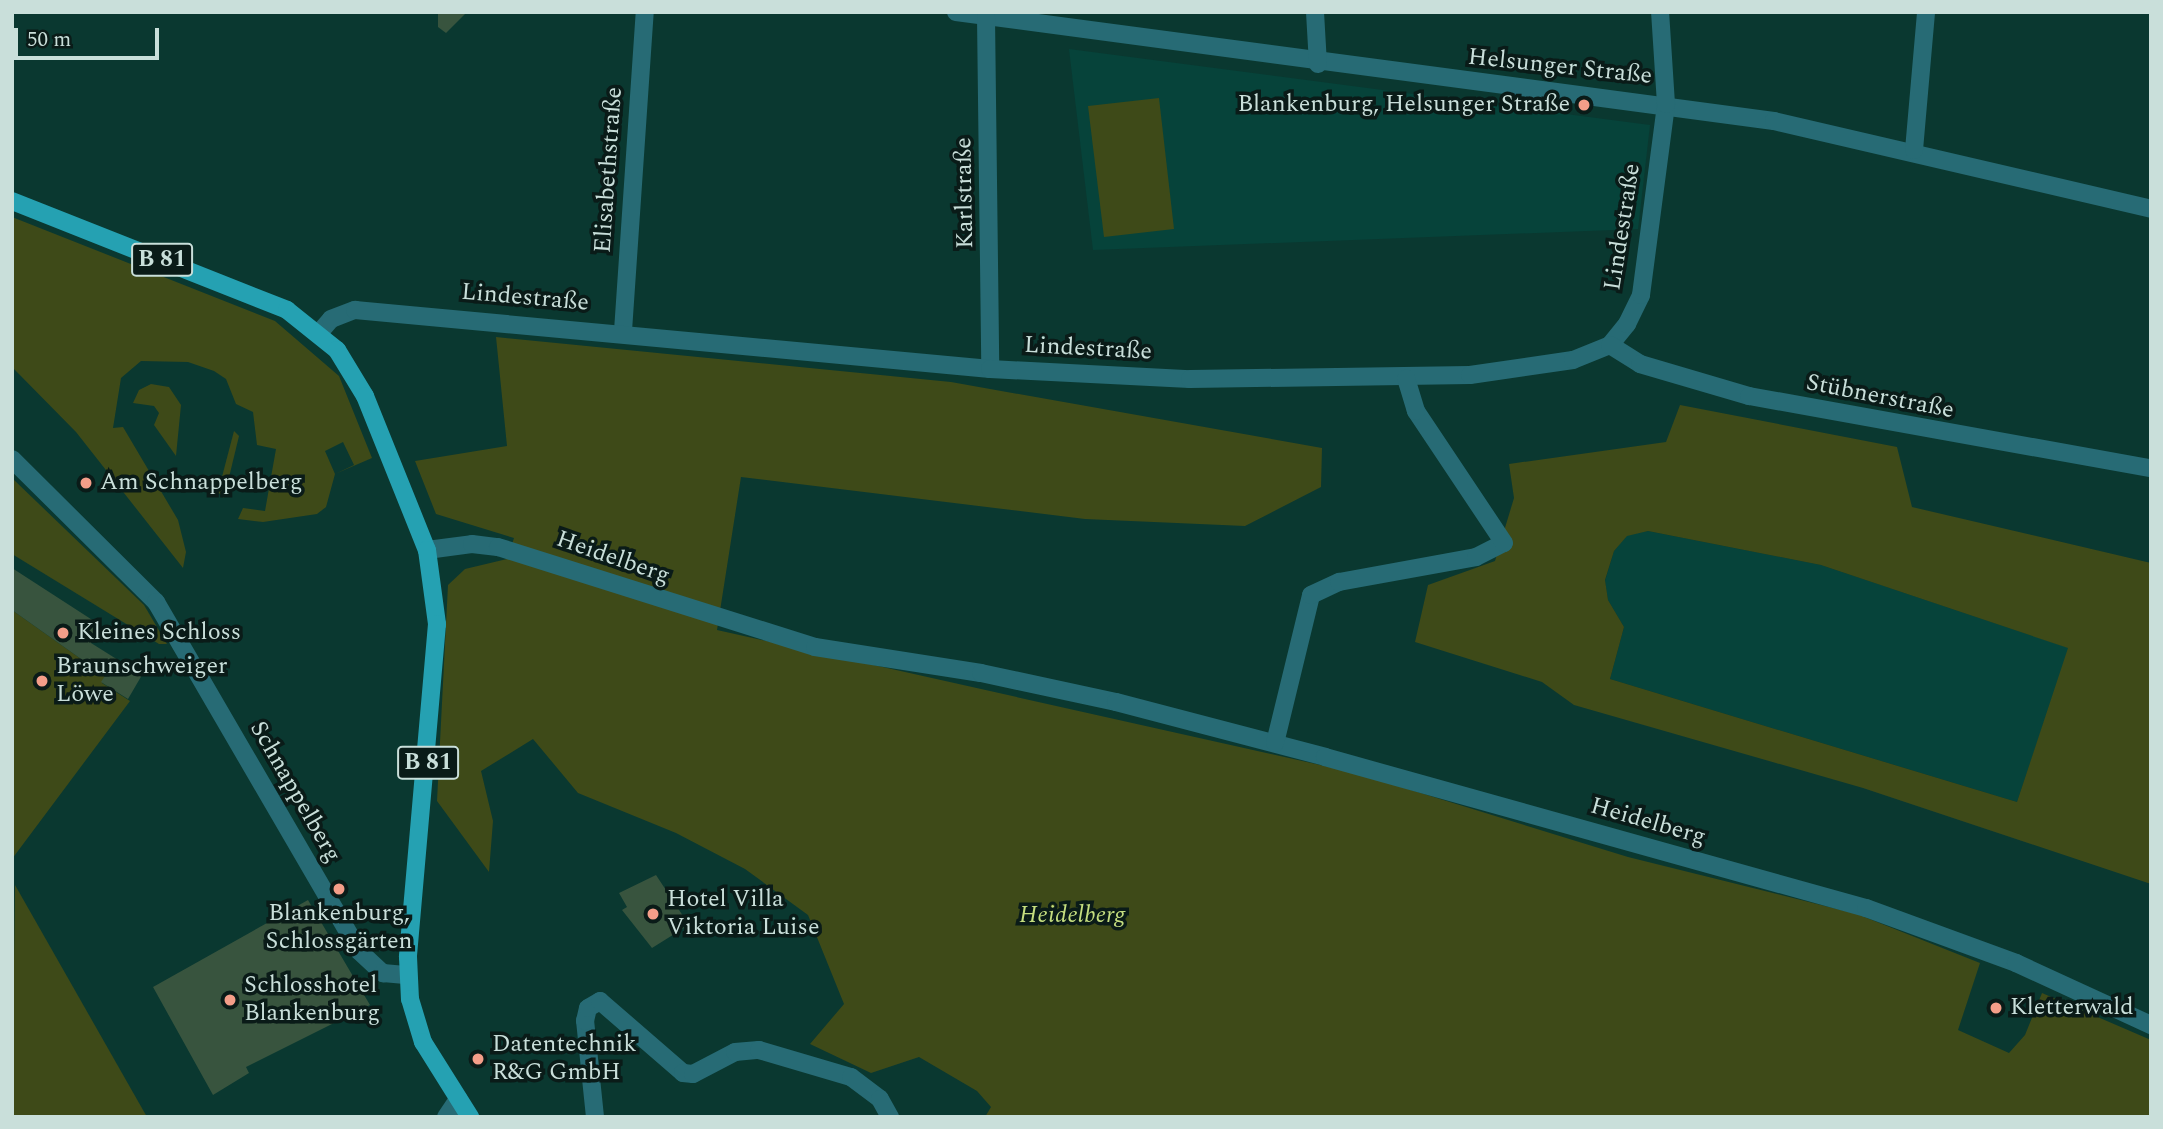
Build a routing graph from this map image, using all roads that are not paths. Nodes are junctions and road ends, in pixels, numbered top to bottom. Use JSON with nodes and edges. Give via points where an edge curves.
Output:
{"nodes":[{"id":1,"x":645,"y":12,"type":"edge"},
{"id":2,"x":956,"y":12,"type":"edge"},
{"id":3,"x":1315,"y":12,"type":"edge"},
{"id":4,"x":1660,"y":12,"type":"edge"},
{"id":5,"x":1926,"y":12,"type":"edge"},
{"id":6,"x":979,"y":15,"type":"edge"},
{"id":7,"x":1318,"y":65,"type":"junction"},
{"id":8,"x":1665,"y":104,"type":"junction"},
{"id":9,"x":1914,"y":150,"type":"junction"},
{"id":10,"x":12,"y":201,"type":"edge"},
{"id":11,"x":2151,"y":209,"type":"edge"},
{"id":12,"x":623,"y":331,"type":"junction"},
{"id":13,"x":319,"y":333,"type":"junction"},
{"id":14,"x":1610,"y":345,"type":"junction"},
{"id":15,"x":990,"y":369,"type":"junction"},
{"id":16,"x":1406,"y":378,"type":"junction"},
{"id":17,"x":12,"y":459,"type":"edge"},
{"id":18,"x":2151,"y":468,"type":"edge"},
{"id":19,"x":426,"y":550,"type":"junction"},
{"id":20,"x":1275,"y":743,"type":"junction"},
{"id":21,"x":408,"y":975,"type":"junction"},
{"id":22,"x":2151,"y":1025,"type":"edge"},
{"id":23,"x":458,"y":1099,"type":"junction"},
{"id":24,"x":446,"y":1117,"type":"edge"},
{"id":25,"x":470,"y":1117,"type":"edge"},
{"id":26,"x":595,"y":1117,"type":"edge"},
{"id":27,"x":890,"y":1117,"type":"edge"}],
"edges":[{"from":1,"to":12,"type":"street","name":"Elisabethstraße"},
{"from":2,"to":6,"type":"street","name":"Helsunger Straße"},
{"from":3,"to":7,"type":"street"},
{"from":4,"to":8,"type":"street","name":"Lindestraße"},
{"from":5,"to":9,"type":"street"},
{"from":6,"to":7,"type":"street","name":"Helsunger Straße"},
{"from":6,"to":15,"type":"street","name":"Karlstraße"},
{"from":7,"to":8,"type":"street","name":"Helsunger Straße"},
{"from":8,"to":9,"type":"street","name":"Helsunger Straße"},
{"from":8,"to":14,"type":"street","name":"Lindestraße","via":[[1641,295],[1628,324]]},
{"from":9,"to":11,"type":"street","name":"Helsunger Straße"},
{"from":10,"to":13,"type":"main road","number":"B 81","via":[[241,289]]},
{"from":12,"to":13,"type":"street","name":"Lindestraße","via":[[355,310],[331,319]]},
{"from":12,"to":15,"type":"street","name":"Lindestraße"},
{"from":13,"to":19,"type":"main road","number":"B 81","via":[[337,350],[365,396]]},
{"from":14,"to":16,"type":"street","name":"Lindestraße","via":[[1573,360],[1528,369]]},
{"from":14,"to":18,"type":"street","name":"Stübnerstraße","via":[[1640,364],[1749,397]]},
{"from":15,"to":16,"type":"street","name":"Lindestraße","via":[[1190,379]]},
{"from":16,"to":20,"type":"street","via":[[1416,411],[1504,542],[1476,558],[1339,582],[1311,595]]},
{"from":17,"to":21,"type":"street","name":"Schnappelberg","via":[[156,602],[359,951],[383,973]]},
{"from":19,"to":20,"type":"street","name":"Heidelberg","via":[[472,544],[498,547],[815,647],[995,676]]},
{"from":19,"to":21,"type":"main road","number":"B 81","via":[[437,650]]},
{"from":20,"to":22,"type":"street","name":"Heidelberg","via":[[1866,908],[2015,963]]},
{"from":21,"to":23,"type":"main road","number":"B 81","via":[[419,1035]]},
{"from":23,"to":24,"type":"street"},
{"from":23,"to":25,"type":"main road","number":"B 81"},
{"from":26,"to":27,"type":"street","via":[[585,1021],[587,1008],[600,1001],[682,1073],[693,1074],[735,1052],[759,1050],[851,1077],[880,1100]]}]}
